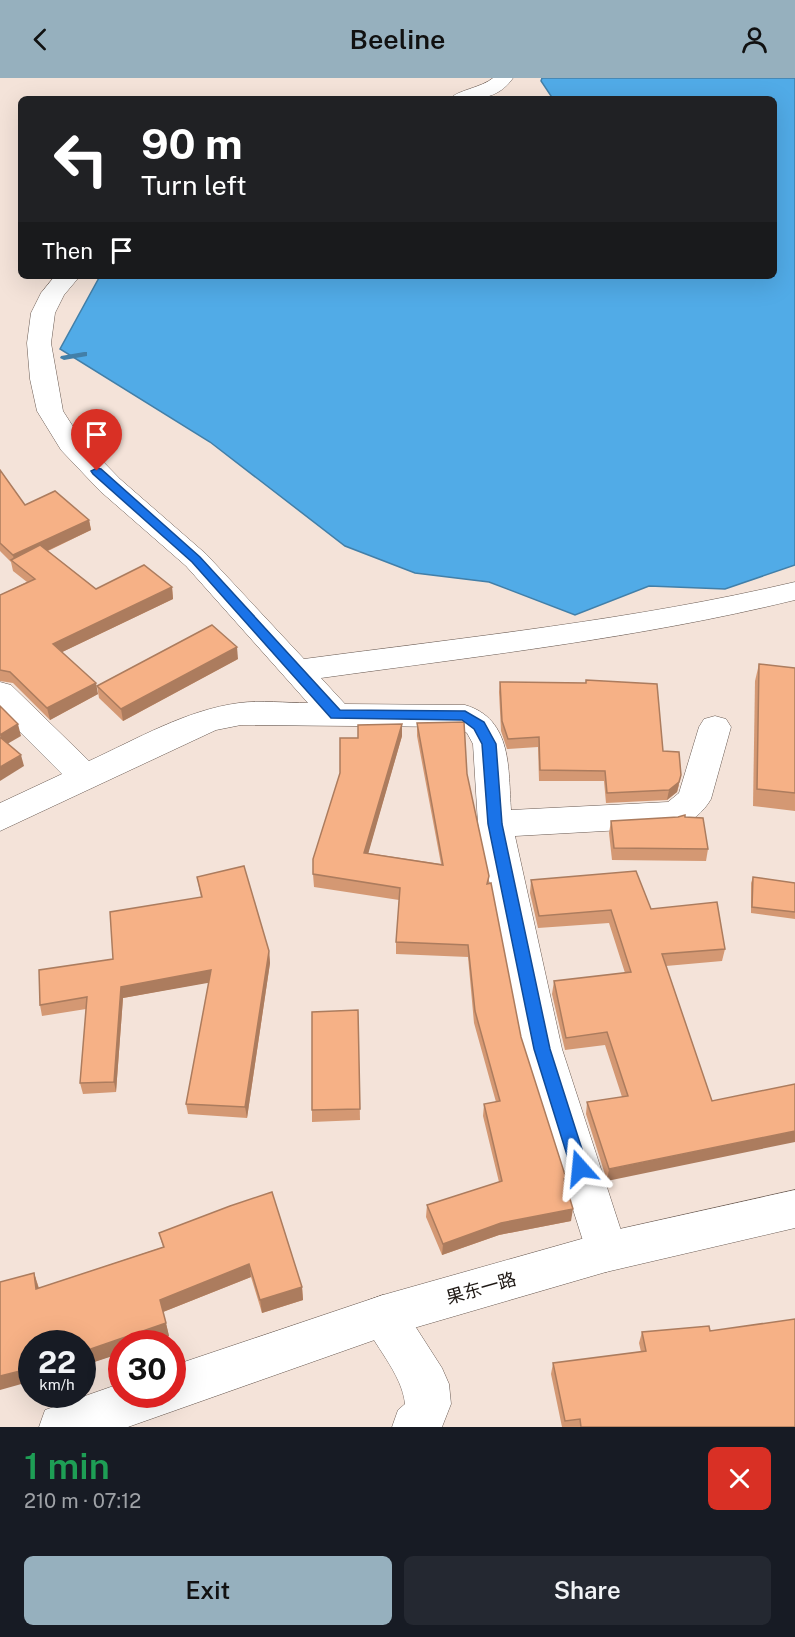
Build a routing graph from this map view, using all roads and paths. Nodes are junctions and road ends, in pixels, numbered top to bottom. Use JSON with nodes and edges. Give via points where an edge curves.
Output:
{"nodes":[{"id":1,"x":503,"y":78,"type":"edge"},
{"id":2,"x":473,"y":96,"type":"edge"},
{"id":3,"x":65,"y":279,"type":"edge"},
{"id":4,"x":795,"y":591,"type":"edge"},
{"id":5,"x":297,"y":671,"type":"junction"},
{"id":6,"x":0,"y":693,"type":"edge"},
{"id":7,"x":336,"y":714,"type":"junction"},
{"id":8,"x":715,"y":727,"type":"dead end"},
{"id":9,"x":85,"y":777,"type":"junction"},
{"id":10,"x":0,"y":818,"type":"edge"},
{"id":11,"x":495,"y":824,"type":"junction"},
{"id":12,"x":795,"y":1209,"type":"edge"},
{"id":13,"x":606,"y":1252,"type":"junction"},
{"id":14,"x":383,"y":1316,"type":"junction"},
{"id":15,"x":186,"y":1384,"type":"edge"},
{"id":16,"x":117,"y":1408,"type":"edge"},
{"id":17,"x":62,"y":1427,"type":"edge"},
{"id":18,"x":415,"y":1427,"type":"edge"}],
"edges":[{"from":1,"to":2,"type":"street"},
{"from":3,"to":5,"type":"street","via":[[43,313],[39,343],[50,411],[70,444],[196,560]]},
{"from":4,"to":5,"type":"street","via":[[737,605],[564,633]]},
{"from":5,"to":7,"type":"street"},
{"from":6,"to":9,"type":"street"},
{"from":7,"to":9,"type":"street","via":[[241,714],[210,720]]},
{"from":7,"to":11,"type":"street","via":[[465,716],[479,726],[489,744]]},
{"from":8,"to":11,"type":"street","via":[[694,799],[676,814]]},
{"from":9,"to":10,"type":"street"},
{"from":11,"to":13,"type":"street","via":[[542,1049]]},
{"from":12,"to":13,"type":"street","name":"果东一路"},
{"from":13,"to":14,"type":"street","name":"果东一路"},
{"from":14,"to":15,"type":"street","name":"果东一路"},
{"from":14,"to":18,"type":"street","via":[[426,1384],[428,1404]]},
{"from":16,"to":17,"type":"street"}]}
